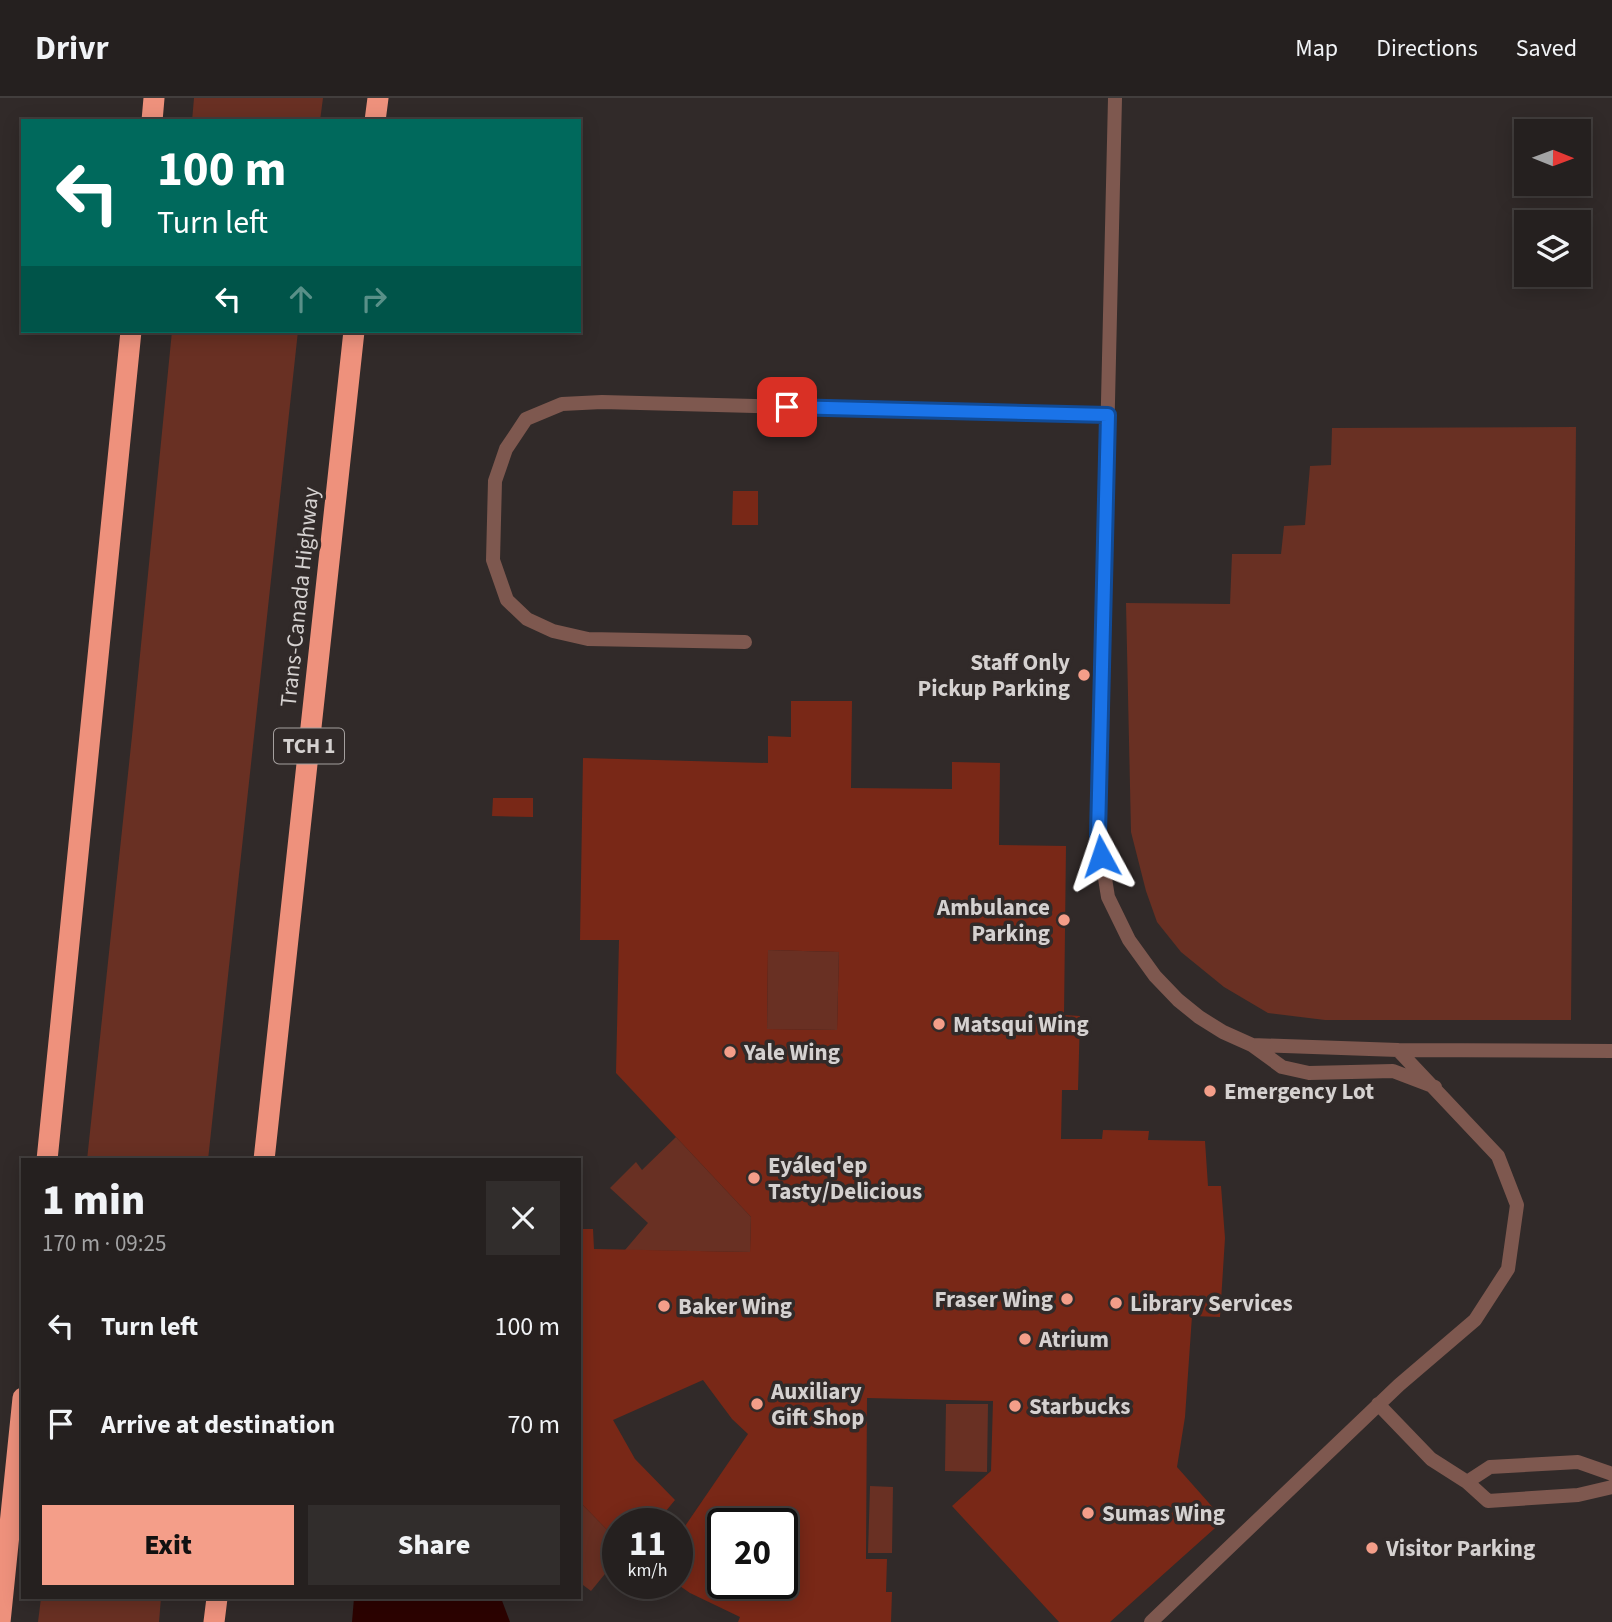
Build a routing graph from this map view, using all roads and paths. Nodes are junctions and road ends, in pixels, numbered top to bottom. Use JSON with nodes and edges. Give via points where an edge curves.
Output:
{"nodes":[{"id":1,"x":154,"y":98,"type":"edge"},
{"id":2,"x":378,"y":98,"type":"edge"},
{"id":3,"x":1115,"y":98,"type":"edge"},
{"id":4,"x":152,"y":119,"type":"edge"},
{"id":5,"x":375,"y":119,"type":"edge"},
{"id":6,"x":131,"y":333,"type":"edge"},
{"id":7,"x":354,"y":333,"type":"edge"},
{"id":8,"x":1108,"y":415,"type":"junction"},
{"id":9,"x":745,"y":642,"type":"dead end"},
{"id":10,"x":1252,"y":1045,"type":"junction"},
{"id":11,"x":1398,"y":1050,"type":"junction"},
{"id":12,"x":1612,"y":1051,"type":"edge"},
{"id":13,"x":1435,"y":1087,"type":"junction"},
{"id":14,"x":47,"y":1158,"type":"edge"},
{"id":15,"x":264,"y":1158,"type":"edge"},
{"id":16,"x":1378,"y":1404,"type":"junction"},
{"id":17,"x":21,"y":1417,"type":"edge"},
{"id":18,"x":1612,"y":1474,"type":"edge"},
{"id":19,"x":1467,"y":1482,"type":"junction"},
{"id":20,"x":1612,"y":1487,"type":"edge"},
{"id":21,"x":217,"y":1599,"type":"edge"},
{"id":22,"x":0,"y":1622,"type":"edge"},
{"id":23,"x":214,"y":1622,"type":"edge"},
{"id":24,"x":1150,"y":1622,"type":"edge"}],
"edges":[{"from":1,"to":4,"type":"highway"},
{"from":2,"to":5,"type":"highway"},
{"from":3,"to":8,"type":"lane"},
{"from":6,"to":14,"type":"highway"},
{"from":7,"to":15,"type":"highway","name":"Trans-Canada Highway","number":"TCH 1"},
{"from":8,"to":9,"type":"lane","via":[[602,402],[562,404],[526,419],[506,449],[495,481],[493,560],[507,600],[527,620],[588,639]]},
{"from":8,"to":10,"type":"lane","via":[[1098,835],[1108,897],[1129,940],[1178,1000],[1223,1032]]},
{"from":10,"to":11,"type":"lane"},
{"from":10,"to":13,"type":"lane","via":[[1282,1067],[1309,1073],[1393,1071]]},
{"from":11,"to":12,"type":"lane"},
{"from":11,"to":13,"type":"lane"},
{"from":13,"to":16,"type":"lane","via":[[1498,1156],[1517,1205],[1508,1269],[1475,1320]]},
{"from":16,"to":19,"type":"lane","via":[[1431,1460]]},
{"from":16,"to":24,"type":"lane"},
{"from":17,"to":22,"type":"highway"},
{"from":18,"to":19,"type":"lane","via":[[1578,1462],[1490,1467]]},
{"from":19,"to":20,"type":"lane","via":[[1488,1501],[1578,1495]]},
{"from":21,"to":23,"type":"highway"}]}
